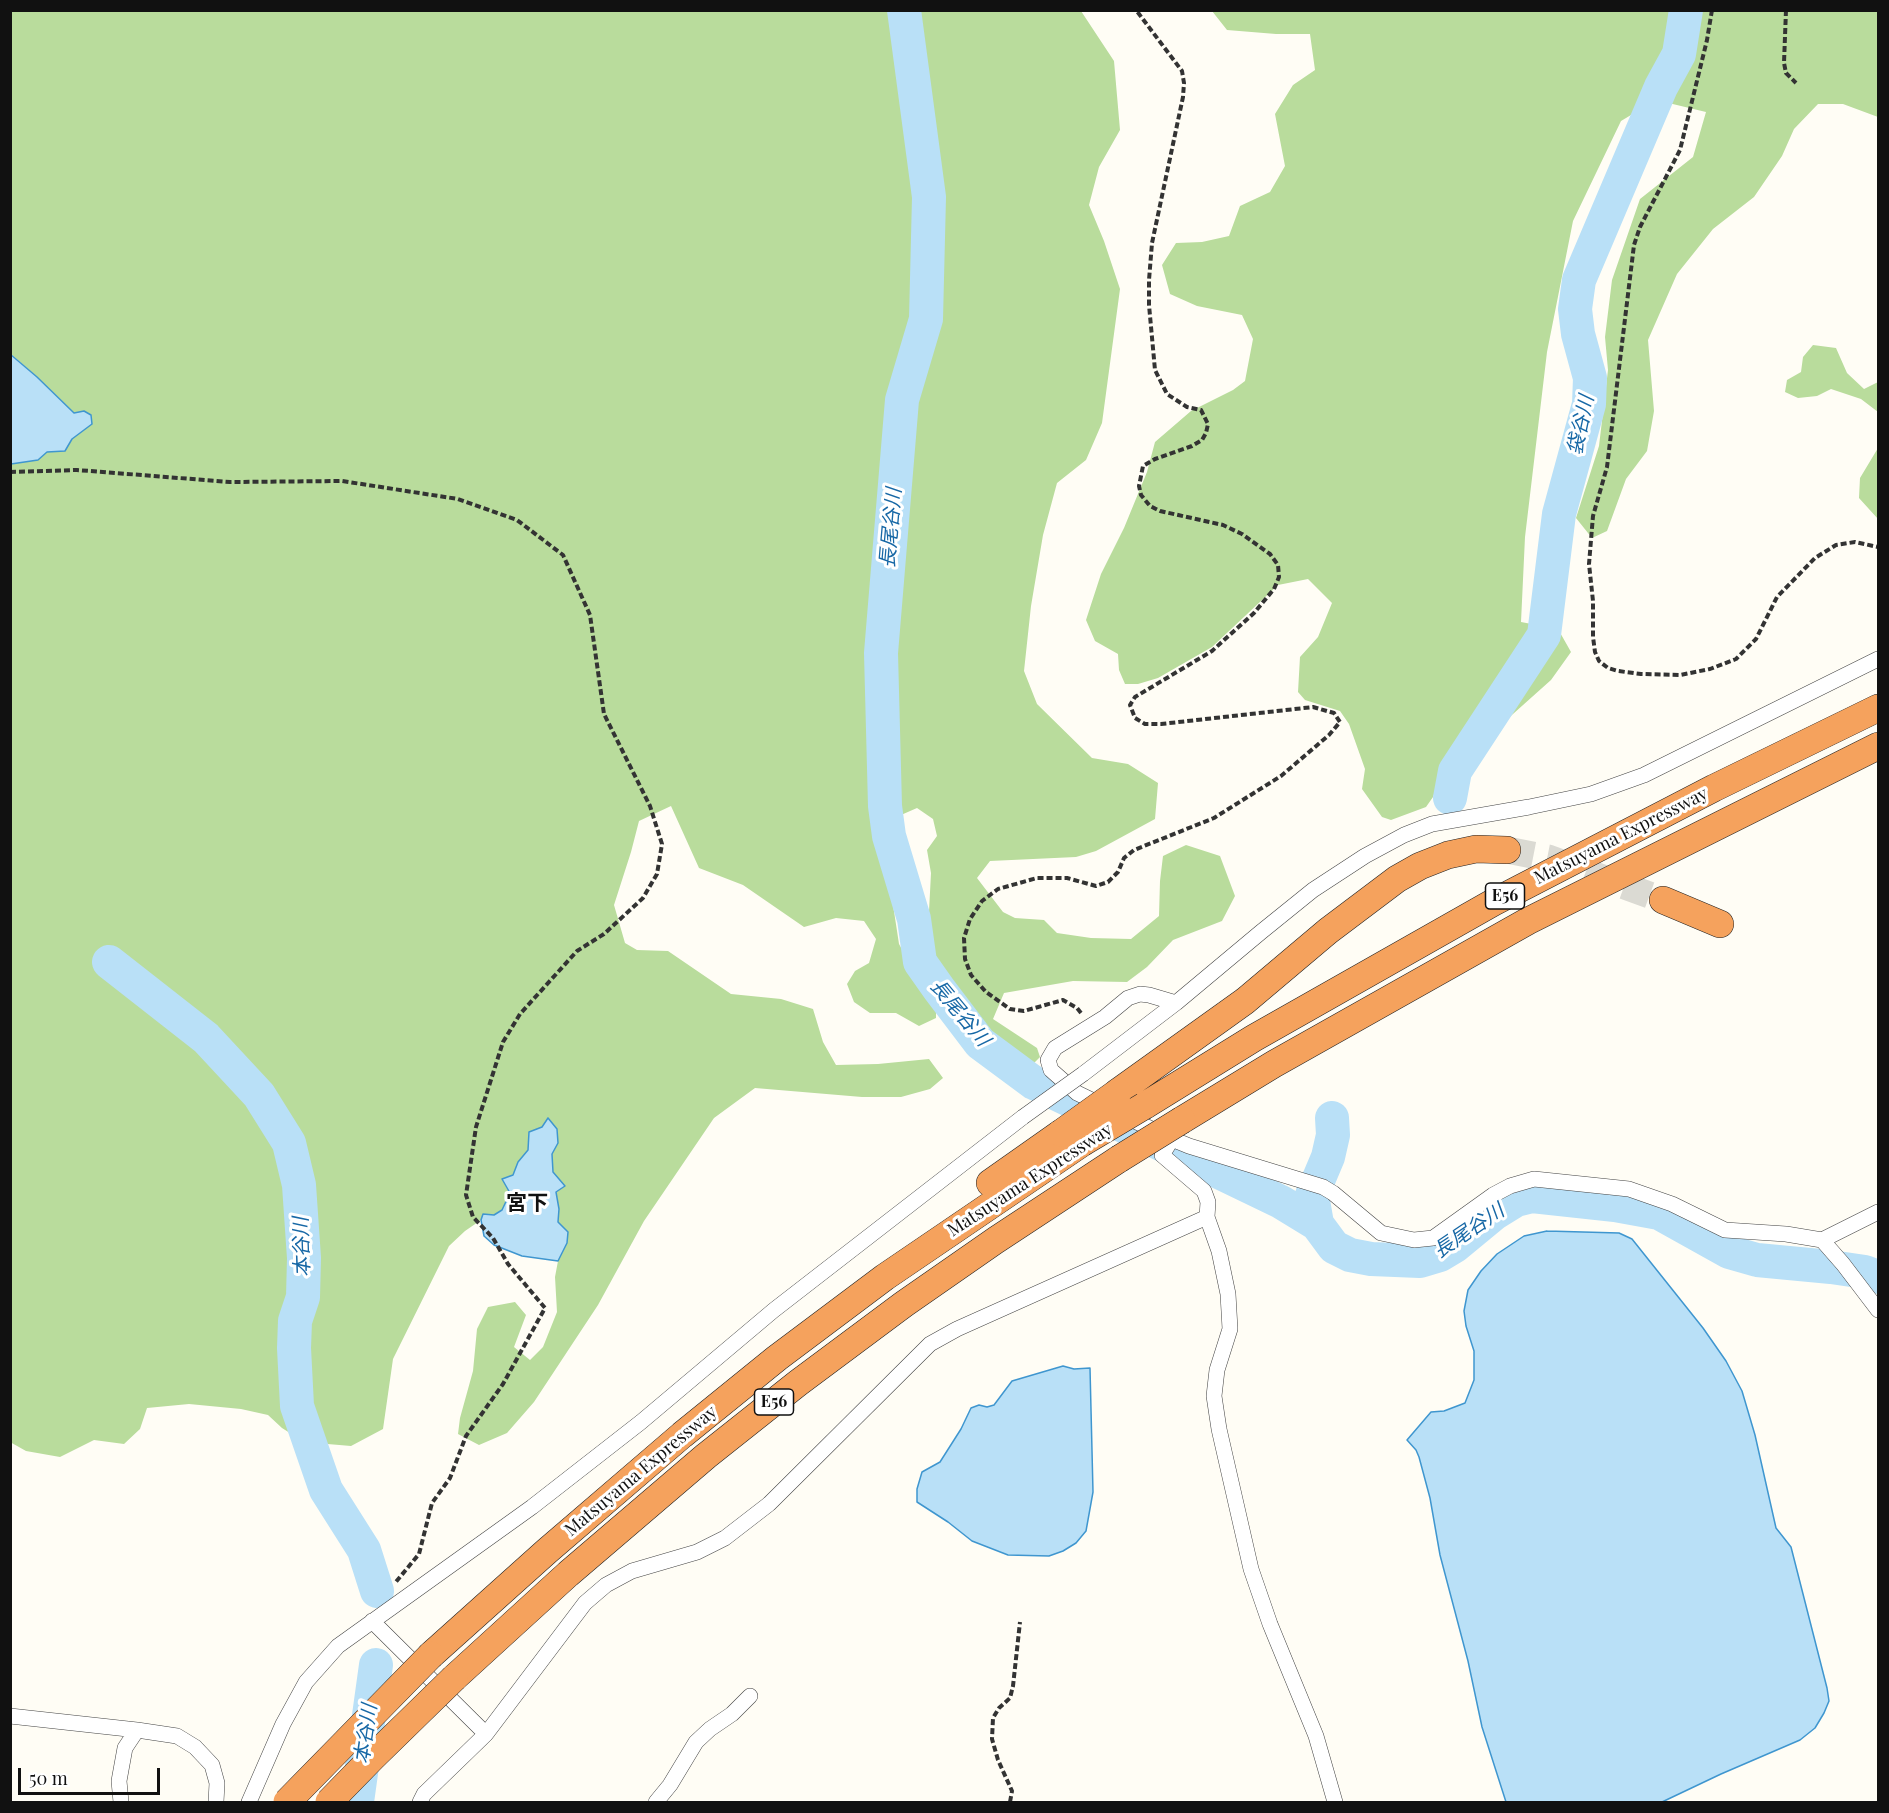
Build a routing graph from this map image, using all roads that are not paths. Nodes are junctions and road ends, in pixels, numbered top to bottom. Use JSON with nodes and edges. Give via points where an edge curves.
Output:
{"nodes":[{"id":1,"x":1878,"y":659,"type":"edge"},
{"id":2,"x":1878,"y":708,"type":"edge"},
{"id":3,"x":1878,"y":746,"type":"edge"},
{"id":4,"x":1878,"y":757,"type":"edge"},
{"id":5,"x":1729,"y":819,"type":"junction"},
{"id":6,"x":1507,"y":850,"type":"tunnel mouth"},
{"id":7,"x":1663,"y":900,"type":"tunnel mouth"},
{"id":8,"x":1720,"y":924,"type":"dead end"},
{"id":9,"x":1176,"y":1003,"type":"junction"},
{"id":10,"x":1177,"y":1129,"type":"junction"},
{"id":11,"x":1072,"y":1138,"type":"junction"},
{"id":12,"x":1878,"y":1212,"type":"edge"},
{"id":13,"x":1207,"y":1217,"type":"junction"},
{"id":14,"x":1822,"y":1240,"type":"junction"},
{"id":15,"x":1878,"y":1310,"type":"edge"},
{"id":16,"x":372,"y":1621,"type":"junction"},
{"id":17,"x":750,"y":1696,"type":"dead end"},
{"id":18,"x":10,"y":1716,"type":"edge"},
{"id":19,"x":137,"y":1730,"type":"junction"},
{"id":20,"x":486,"y":1734,"type":"junction"},
{"id":21,"x":121,"y":1803,"type":"edge"},
{"id":22,"x":216,"y":1803,"type":"edge"},
{"id":23,"x":249,"y":1803,"type":"edge"},
{"id":24,"x":287,"y":1803,"type":"edge"},
{"id":25,"x":330,"y":1803,"type":"edge"},
{"id":26,"x":420,"y":1803,"type":"edge"},
{"id":27,"x":656,"y":1803,"type":"edge"},
{"id":28,"x":1335,"y":1803,"type":"edge"}],
"edges":[{"from":1,"to":9,"type":"street","via":[[1644,775],[1592,794],[1432,824],[1404,835],[1313,890]]},
{"from":2,"to":11,"type":"highway","name":"Matsuyama Expressway","number":"E56","bridge":true,"via":[[1494,902],[1254,1038],[1144,1106]]},
{"from":3,"to":5,"type":"highway","name":"Matsuyama Expressway","number":"E56"},
{"from":4,"to":5,"type":"highway"},
{"from":5,"to":10,"type":"highway","name":"Matsuyama Expressway","number":"E56","via":[[1528,921],[1274,1064]]},
{"from":6,"to":11,"type":"highway","bridge":true,"via":[[1476,849],[1448,855],[1397,879],[1245,1001],[1118,1092]]},
{"from":7,"to":8,"type":"highway"},
{"from":9,"to":10,"type":"street","via":[[1149,994],[1128,998],[1055,1048],[1048,1060],[1051,1070],[1077,1093]]},
{"from":9,"to":16,"type":"street","bridge":true,"via":[[774,1310],[541,1500]]},
{"from":10,"to":13,"type":"street","via":[[1162,1155],[1204,1191]]},
{"from":10,"to":14,"type":"street","via":[[1189,1146],[1323,1187],[1381,1233],[1413,1240],[1433,1238],[1493,1195],[1534,1179],[1629,1189],[1672,1204],[1725,1230]]},
{"from":10,"to":25,"type":"highway","name":"Matsuyama Expressway","number":"E56","bridge":true,"via":[[1119,1159],[996,1240],[904,1304],[706,1456],[454,1678]]},
{"from":11,"to":24,"type":"highway","name":"Matsuyama Expressway","bridge":true,"via":[[970,1197],[682,1435],[431,1655]]},
{"from":12,"to":14,"type":"street"},
{"from":13,"to":20,"type":"street","via":[[930,1344],[769,1504],[725,1538],[697,1552],[632,1571],[606,1585],[585,1603]]},
{"from":13,"to":28,"type":"street","via":[[1228,1294],[1230,1329],[1217,1370],[1214,1396],[1219,1429],[1251,1569],[1316,1736]]},
{"from":14,"to":15,"type":"street"},
{"from":16,"to":20,"type":"street"},
{"from":16,"to":23,"type":"street","via":[[338,1646],[306,1682]]},
{"from":17,"to":27,"type":"street","via":[[696,1742]]},
{"from":18,"to":19,"type":"street"},
{"from":19,"to":21,"type":"street","via":[[125,1748],[119,1780]]},
{"from":19,"to":22,"type":"street","via":[[177,1736],[195,1747],[212,1765],[217,1783]]},
{"from":20,"to":26,"type":"street","via":[[424,1794]]}]}
